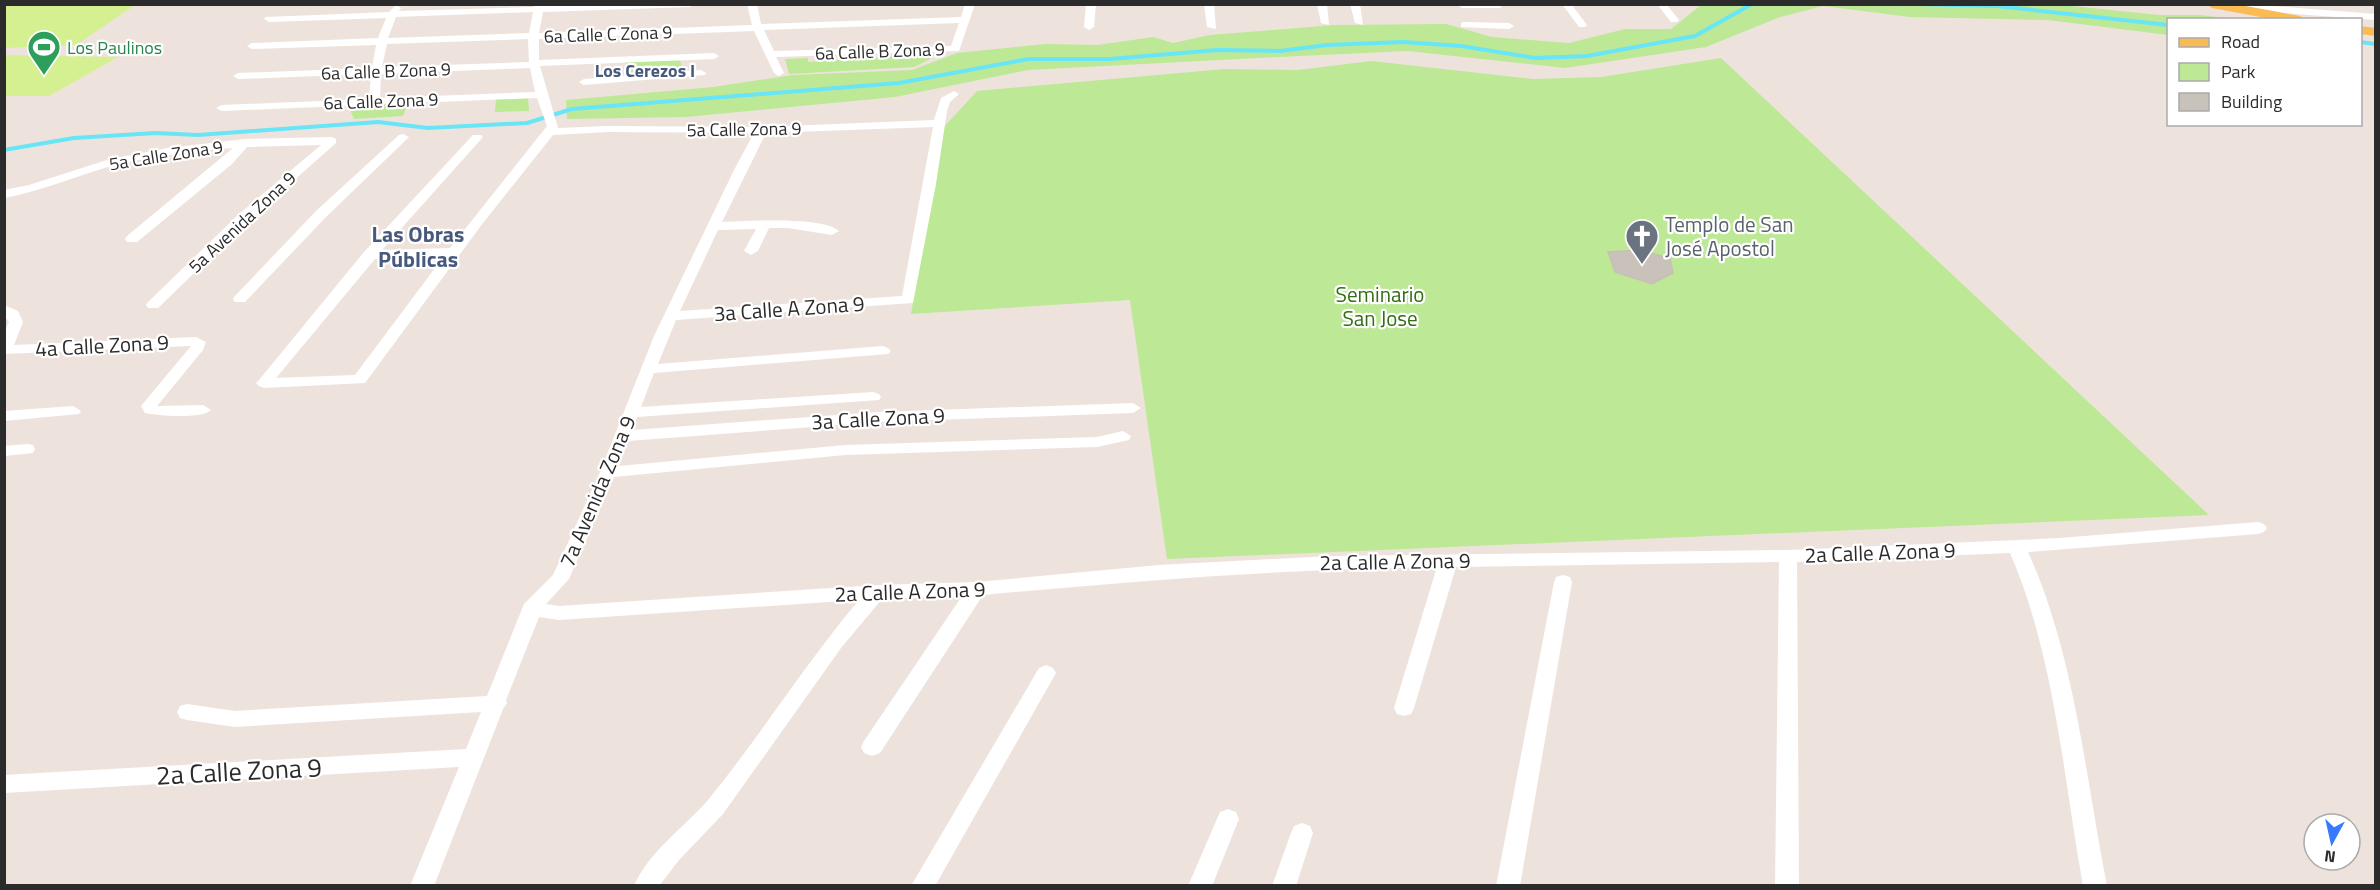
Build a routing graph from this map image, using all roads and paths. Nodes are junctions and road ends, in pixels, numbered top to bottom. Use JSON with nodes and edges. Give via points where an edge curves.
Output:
{"nodes":[{"id":1,"x":409,"y":4,"type":"edge"},
{"id":2,"x":690,"y":4,"type":"edge"},
{"id":3,"x":752,"y":4,"type":"edge"},
{"id":4,"x":970,"y":4,"type":"edge"},
{"id":5,"x":1091,"y":4,"type":"edge"},
{"id":6,"x":1209,"y":4,"type":"edge"},
{"id":7,"x":1322,"y":4,"type":"edge"},
{"id":8,"x":1355,"y":4,"type":"edge"},
{"id":9,"x":1566,"y":4,"type":"edge"},
{"id":10,"x":1661,"y":4,"type":"edge"},
{"id":11,"x":1462,"y":5,"type":"edge"},
{"id":12,"x":1500,"y":5,"type":"edge"},
{"id":13,"x":2216,"y":5,"type":"edge"},
{"id":14,"x":539,"y":8,"type":"edge"},
{"id":15,"x":398,"y":12,"type":"edge"},
{"id":16,"x":2376,"y":16,"type":"edge"},
{"id":17,"x":2289,"y":18,"type":"edge"},
{"id":18,"x":269,"y":19,"type":"dead end"},
{"id":19,"x":965,"y":20,"type":"junction"},
{"id":20,"x":1674,"y":20,"type":"dead end"},
{"id":21,"x":1326,"y":23,"type":"dead end"},
{"id":22,"x":1360,"y":23,"type":"dead end"},
{"id":23,"x":1464,"y":25,"type":"dead end"},
{"id":24,"x":1582,"y":25,"type":"dead end"},
{"id":25,"x":1509,"y":26,"type":"junction"},
{"id":26,"x":757,"y":27,"type":"junction"},
{"id":27,"x":1089,"y":27,"type":"dead end"},
{"id":28,"x":1212,"y":27,"type":"dead end"},
{"id":29,"x":532,"y":37,"type":"junction"},
{"id":30,"x":1514,"y":38,"type":"dead end"},
{"id":31,"x":387,"y":42,"type":"junction"},
{"id":32,"x":252,"y":46,"type":"dead end"},
{"id":33,"x":770,"y":54,"type":"junction"},
{"id":34,"x":694,"y":56,"type":"junction"},
{"id":35,"x":714,"y":56,"type":"dead end"},
{"id":36,"x":609,"y":59,"type":"junction"},
{"id":37,"x":534,"y":64,"type":"junction"},
{"id":38,"x":381,"y":71,"type":"junction"},
{"id":39,"x":778,"y":73,"type":"dead end"},
{"id":40,"x":238,"y":76,"type":"dead end"},
{"id":41,"x":616,"y":79,"type":"junction"},
{"id":42,"x":584,"y":82,"type":"dead end"},
{"id":43,"x":954,"y":94,"type":"dead end"},
{"id":44,"x":379,"y":101,"type":"junction"},
{"id":45,"x":543,"y":101,"type":"junction"},
{"id":46,"x":222,"y":108,"type":"dead end"},
{"id":47,"x":939,"y":123,"type":"junction"},
{"id":48,"x":552,"y":129,"type":"junction"},
{"id":49,"x":760,"y":129,"type":"junction"},
{"id":50,"x":403,"y":137,"type":"dead end"},
{"id":51,"x":477,"y":137,"type":"dead end"},
{"id":52,"x":332,"y":141,"type":"joint"},
{"id":53,"x":245,"y":143,"type":"junction"},
{"id":54,"x":4,"y":194,"type":"edge"},
{"id":55,"x":764,"y":225,"type":"junction"},
{"id":56,"x":713,"y":226,"type":"junction"},
{"id":57,"x":832,"y":231,"type":"dead end"},
{"id":58,"x":132,"y":239,"type":"dead end"},
{"id":59,"x":751,"y":251,"type":"dead end"},
{"id":60,"x":453,"y":252,"type":"junction"},
{"id":61,"x":369,"y":255,"type":"junction"},
{"id":62,"x":240,"y":299,"type":"dead end"},
{"id":63,"x":153,"y":305,"type":"dead end"},
{"id":64,"x":4,"y":309,"type":"edge"},
{"id":65,"x":670,"y":316,"type":"junction"},
{"id":66,"x":4,"y":350,"type":"edge"},
{"id":67,"x":883,"y":351,"type":"dead end"},
{"id":68,"x":649,"y":369,"type":"junction"},
{"id":69,"x":873,"y":397,"type":"dead end"},
{"id":70,"x":1133,"y":408,"type":"dead end"},
{"id":71,"x":203,"y":410,"type":"dead end"},
{"id":72,"x":73,"y":411,"type":"dead end"},
{"id":73,"x":630,"y":413,"type":"junction"},
{"id":74,"x":4,"y":416,"type":"edge"},
{"id":75,"x":622,"y":436,"type":"junction"},
{"id":76,"x":1123,"y":436,"type":"dead end"},
{"id":77,"x":27,"y":449,"type":"dead end"},
{"id":78,"x":4,"y":451,"type":"edge"},
{"id":79,"x":609,"y":472,"type":"junction"},
{"id":80,"x":2259,"y":528,"type":"dead end"},
{"id":81,"x":2016,"y":546,"type":"junction"},
{"id":82,"x":1788,"y":556,"type":"junction"},
{"id":83,"x":1449,"y":560,"type":"junction"},
{"id":84,"x":1563,"y":582,"type":"dead end"},
{"id":85,"x":977,"y":589,"type":"junction"},
{"id":86,"x":877,"y":592,"type":"junction"},
{"id":87,"x":534,"y":604,"type":"junction"},
{"id":88,"x":1046,"y":673,"type":"dead end"},
{"id":89,"x":497,"y":703,"type":"junction"},
{"id":90,"x":1404,"y":708,"type":"dead end"},
{"id":91,"x":187,"y":712,"type":"dead end"},
{"id":92,"x":872,"y":747,"type":"dead end"},
{"id":93,"x":474,"y":757,"type":"junction"},
{"id":94,"x":4,"y":784,"type":"edge"},
{"id":95,"x":1228,"y":819,"type":"dead end"},
{"id":96,"x":1302,"y":833,"type":"dead end"},
{"id":97,"x":422,"y":885,"type":"edge"},
{"id":98,"x":645,"y":885,"type":"edge"},
{"id":99,"x":922,"y":885,"type":"edge"},
{"id":100,"x":1200,"y":885,"type":"edge"},
{"id":101,"x":1284,"y":885,"type":"edge"},
{"id":102,"x":1508,"y":885,"type":"edge"},
{"id":103,"x":1787,"y":885,"type":"edge"},
{"id":104,"x":2095,"y":885,"type":"edge"}],
"edges":[{"from":1,"to":15,"type":"street"},
{"from":2,"to":14,"type":"street"},
{"from":3,"to":26,"type":"street"},
{"from":4,"to":19,"type":"street"},
{"from":5,"to":27,"type":"street"},
{"from":6,"to":28,"type":"street"},
{"from":7,"to":21,"type":"street"},
{"from":8,"to":22,"type":"street"},
{"from":9,"to":24,"type":"street"},
{"from":10,"to":20,"type":"street"},
{"from":11,"to":12,"type":"street"},
{"from":12,"to":25,"type":"street"},
{"from":13,"to":16,"type":"street"},
{"from":13,"to":17,"type":"main road"},
{"from":14,"to":15,"type":"street"},
{"from":14,"to":29,"type":"street"},
{"from":15,"to":18,"type":"street"},
{"from":15,"to":31,"type":"street"},
{"from":19,"to":26,"type":"street","name":"6a Calle C Zona 9"},
{"from":19,"to":33,"type":"street","name":"6a Calle B Zona 9","via":[[956,49]]},
{"from":23,"to":25,"type":"street"},
{"from":25,"to":30,"type":"street"},
{"from":26,"to":29,"type":"street","name":"6a Calle C Zona 9"},
{"from":26,"to":33,"type":"street"},
{"from":29,"to":31,"type":"street","name":"6a Calle C Zona 9"},
{"from":29,"to":37,"type":"street"},
{"from":31,"to":32,"type":"street","name":"6a Calle C Zona 9"},
{"from":31,"to":38,"type":"street"},
{"from":33,"to":39,"type":"street"},
{"from":34,"to":35,"type":"street","name":"6a Calle B Zona 9"},
{"from":34,"to":36,"type":"street","name":"6a Calle B Zona 9"},
{"from":34,"to":41,"type":"street","via":[[703,78]]},
{"from":36,"to":37,"type":"street","name":"6a Calle B Zona 9"},
{"from":36,"to":41,"type":"street"},
{"from":37,"to":38,"type":"street","name":"6a Calle B Zona 9"},
{"from":37,"to":45,"type":"street"},
{"from":38,"to":40,"type":"street","name":"6a Calle B Zona 9"},
{"from":38,"to":44,"type":"street"},
{"from":41,"to":42,"type":"street"},
{"from":43,"to":47,"type":"street","via":[[943,105]]},
{"from":44,"to":45,"type":"street","name":"6a Calle Zona 9"},
{"from":44,"to":46,"type":"street","name":"6a Calle Zona 9"},
{"from":45,"to":48,"type":"street"},
{"from":47,"to":49,"type":"street","name":"5a Calle Zona 9"},
{"from":47,"to":65,"type":"street","name":"3a Calle A Zona 9","via":[[908,300]]},
{"from":48,"to":49,"type":"street","name":"5a Calle Zona 9"},
{"from":48,"to":60,"type":"street"},
{"from":49,"to":56,"type":"street","name":"7a Avenida Zona 9","via":[[760,137]]},
{"from":50,"to":62,"type":"street","via":[[321,214]]},
{"from":51,"to":61,"type":"street"},
{"from":52,"to":53,"type":"street","name":"5a Calle Zona 9"},
{"from":52,"to":63,"type":"street","name":"5a Avenida Zona 9","via":[[243,218]]},
{"from":53,"to":54,"type":"street","name":"5a Calle Zona 9","via":[[131,158]]},
{"from":53,"to":58,"type":"street"},
{"from":55,"to":56,"type":"street"},
{"from":55,"to":57,"type":"street"},
{"from":55,"to":59,"type":"street"},
{"from":56,"to":65,"type":"street","name":"7a Avenida Zona 9"},
{"from":60,"to":61,"type":"street"},
{"from":60,"to":61,"type":"street","via":[[360,380],[264,383]]},
{"from":64,"to":66,"type":"street","via":[[13,314],[16,322]]},
{"from":65,"to":68,"type":"street","name":"7a Avenida Zona 9"},
{"from":66,"to":71,"type":"street","name":"4a Calle Zona 9","via":[[199,342],[149,406],[157,411]]},
{"from":67,"to":68,"type":"street"},
{"from":68,"to":73,"type":"street","name":"7a Avenida Zona 9"},
{"from":69,"to":73,"type":"street"},
{"from":70,"to":75,"type":"street","name":"3a Calle Zona 9","via":[[878,417]]},
{"from":72,"to":74,"type":"street"},
{"from":73,"to":75,"type":"street","name":"7a Avenida Zona 9"},
{"from":75,"to":79,"type":"street","name":"7a Avenida Zona 9"},
{"from":76,"to":79,"type":"street","via":[[1097,442],[845,450]]},
{"from":77,"to":78,"type":"street"},
{"from":79,"to":87,"type":"street","name":"7a Avenida Zona 9","via":[[560,579]]},
{"from":80,"to":81,"type":"street","name":"2a Calle A Zona 9"},
{"from":81,"to":82,"type":"street","name":"2a Calle A Zona 9"},
{"from":81,"to":104,"type":"street","via":[[2034,585],[2052,655]]},
{"from":82,"to":83,"type":"street","name":"2a Calle A Zona 9"},
{"from":82,"to":103,"type":"street"},
{"from":83,"to":85,"type":"street","name":"2a Calle A Zona 9","via":[[1159,572]]},
{"from":83,"to":90,"type":"street"},
{"from":84,"to":102,"type":"street"},
{"from":85,"to":86,"type":"street","name":"2a Calle A Zona 9"},
{"from":85,"to":92,"type":"street"},
{"from":86,"to":87,"type":"street","name":"2a Calle A Zona 9","via":[[559,613],[539,610]]},
{"from":86,"to":98,"type":"street","via":[[834,643],[715,807]]},
{"from":87,"to":89,"type":"street","name":"7a Avenida Zona 9"},
{"from":88,"to":99,"type":"street"},
{"from":89,"to":91,"type":"street","via":[[235,719]]},
{"from":89,"to":93,"type":"street","name":"7a Avenida Zona 9"},
{"from":93,"to":94,"type":"street","name":"2a Calle Zona 9"},
{"from":93,"to":97,"type":"street","name":"7a Avenida Zona 9"},
{"from":95,"to":100,"type":"street"},
{"from":96,"to":101,"type":"street"}]}
